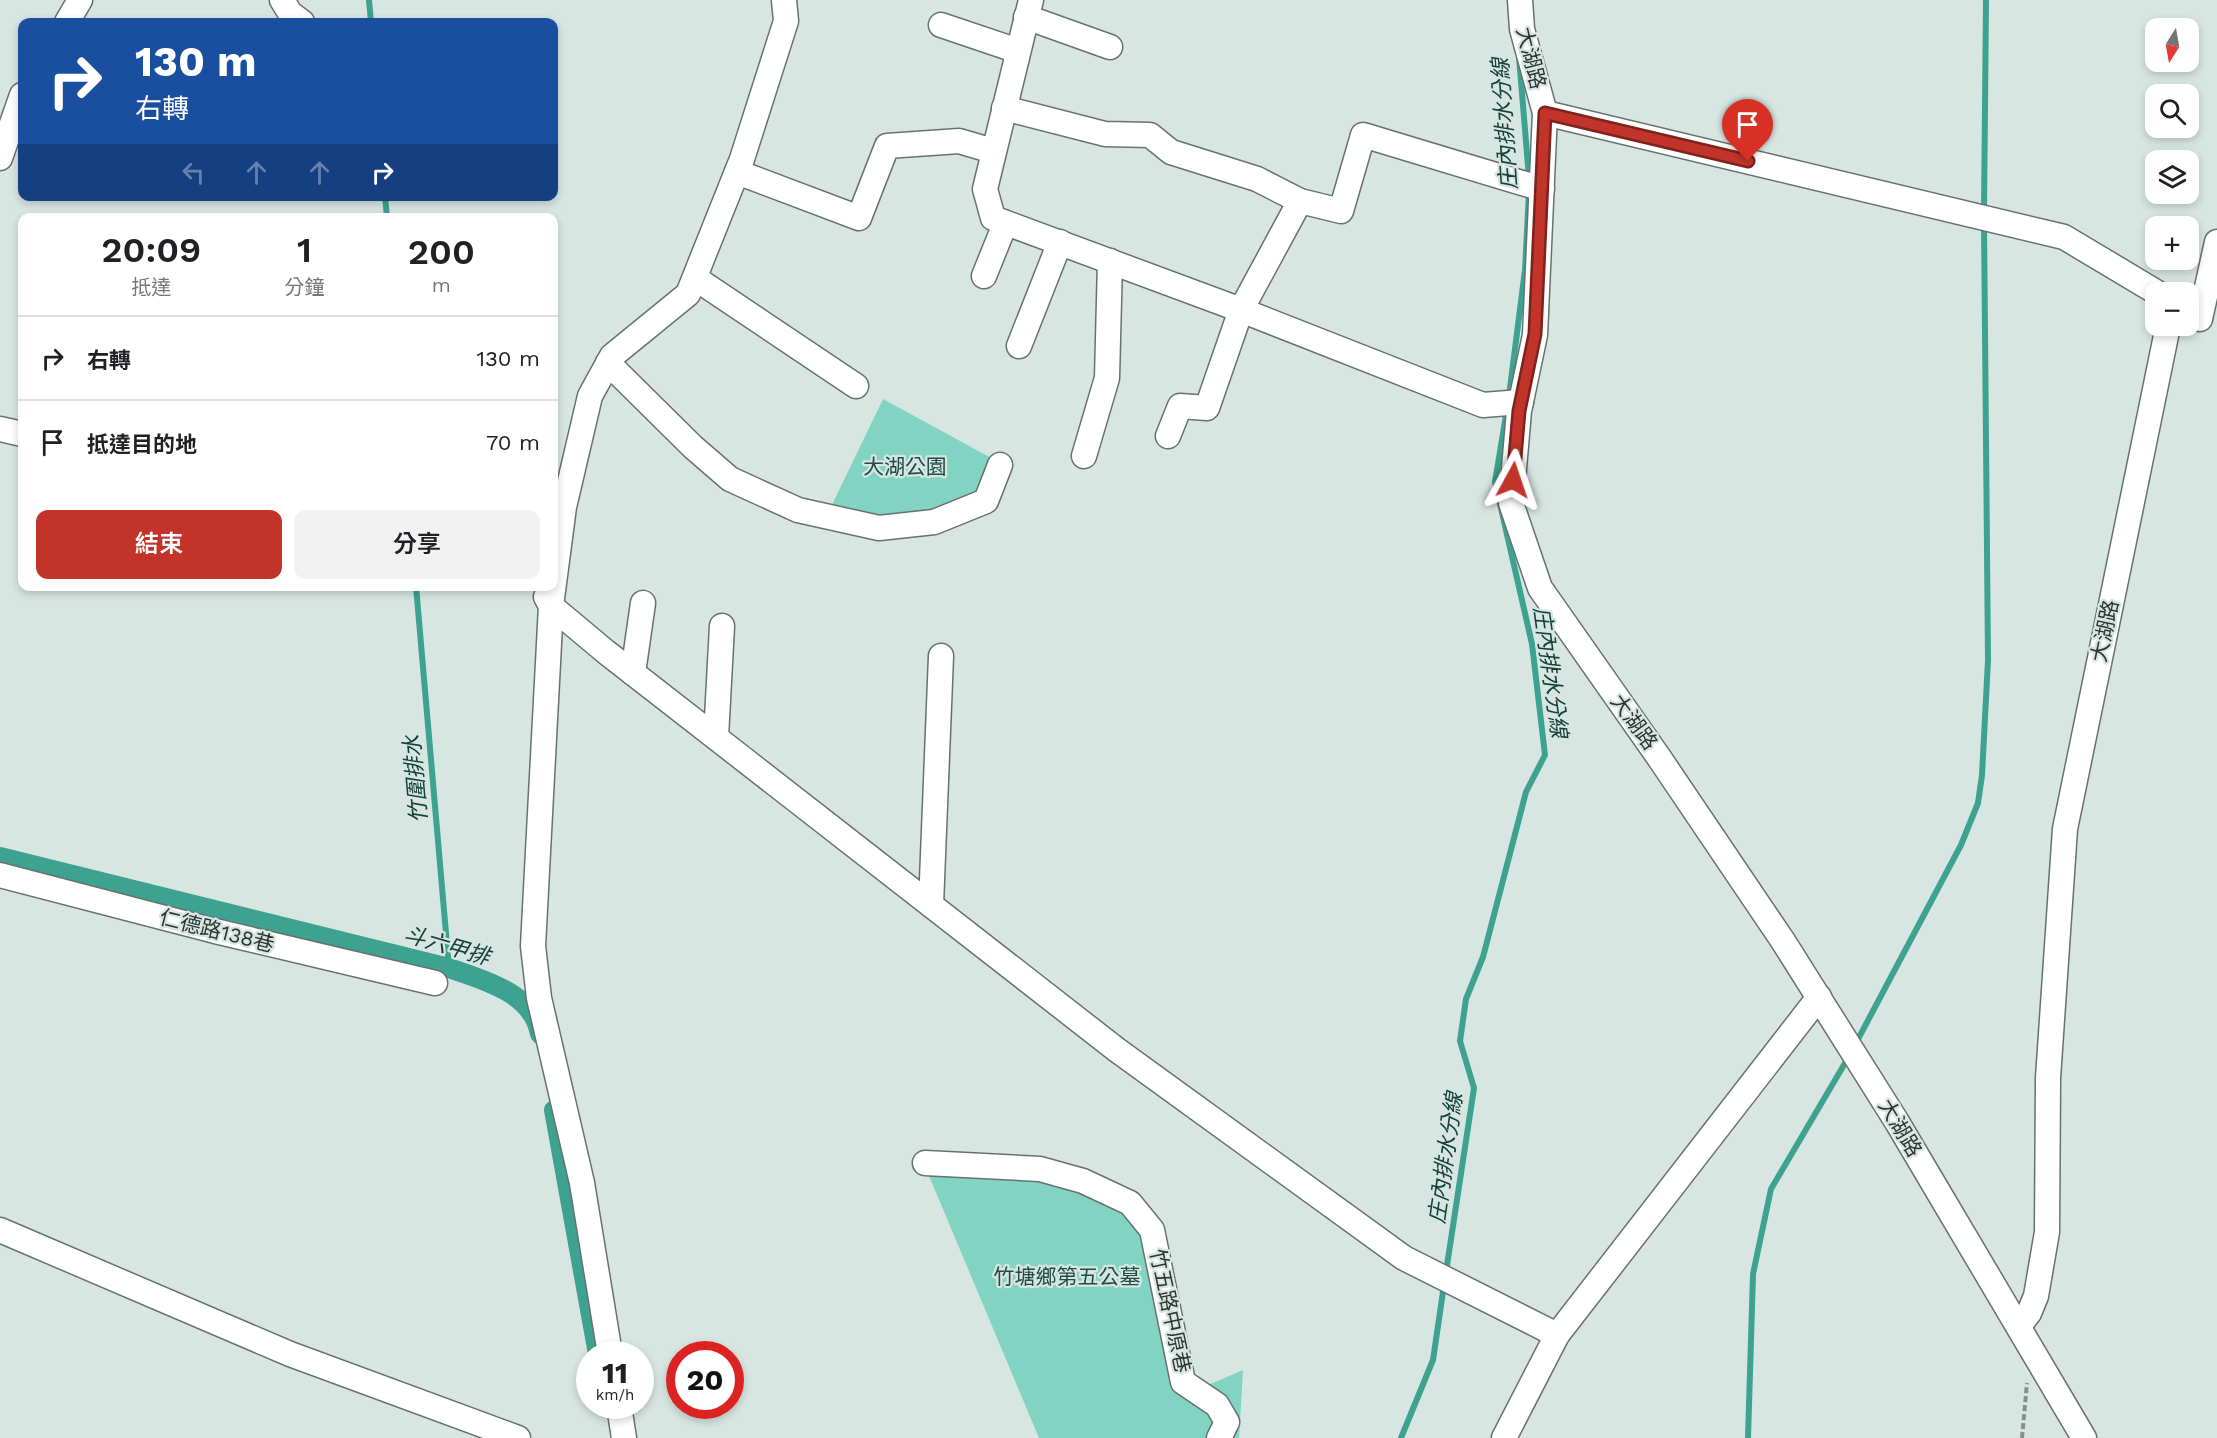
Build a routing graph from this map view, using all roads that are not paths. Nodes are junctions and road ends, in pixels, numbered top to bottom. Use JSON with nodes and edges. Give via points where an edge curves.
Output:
{"nodes":[{"id":1,"x":80,"y":0,"type":"edge"},
{"id":2,"x":282,"y":0,"type":"edge"},
{"id":3,"x":784,"y":0,"type":"edge"},
{"id":4,"x":1520,"y":0,"type":"edge"},
{"id":5,"x":1028,"y":9,"type":"edge"},
{"id":6,"x":69,"y":18,"type":"edge"},
{"id":7,"x":297,"y":18,"type":"edge"},
{"id":8,"x":941,"y":25,"type":"dead end"},
{"id":9,"x":1110,"y":46,"type":"dead end"},
{"id":10,"x":1018,"y":51,"type":"junction"},
{"id":11,"x":18,"y":106,"type":"edge"},
{"id":12,"x":1004,"y":108,"type":"junction"},
{"id":13,"x":1545,"y":113,"type":"junction"},
{"id":14,"x":993,"y":151,"type":"junction"},
{"id":15,"x":0,"y":158,"type":"edge"},
{"id":16,"x":737,"y":172,"type":"junction"},
{"id":17,"x":1542,"y":189,"type":"junction"},
{"id":18,"x":1300,"y":201,"type":"junction"},
{"id":19,"x":1005,"y":224,"type":"junction"},
{"id":20,"x":1060,"y":242,"type":"junction"},
{"id":21,"x":2217,"y":242,"type":"edge"},
{"id":22,"x":1110,"y":261,"type":"junction"},
{"id":23,"x":984,"y":276,"type":"dead end"},
{"id":24,"x":695,"y":278,"type":"junction"},
{"id":25,"x":2145,"y":285,"type":"edge"},
{"id":26,"x":1241,"y":310,"type":"junction"},
{"id":27,"x":2202,"y":321,"type":"edge"},
{"id":28,"x":2166,"y":336,"type":"edge"},
{"id":29,"x":1019,"y":346,"type":"dead end"},
{"id":30,"x":608,"y":363,"type":"junction"},
{"id":31,"x":856,"y":386,"type":"dead end"},
{"id":32,"x":1521,"y":402,"type":"junction"},
{"id":33,"x":0,"y":429,"type":"edge"},
{"id":34,"x":18,"y":433,"type":"edge"},
{"id":35,"x":1168,"y":436,"type":"dead end"},
{"id":36,"x":1083,"y":456,"type":"dead end"},
{"id":37,"x":1000,"y":465,"type":"dead end"},
{"id":38,"x":558,"y":537,"type":"edge"},
{"id":39,"x":546,"y":596,"type":"edge"},
{"id":40,"x":643,"y":603,"type":"dead end"},
{"id":41,"x":722,"y":626,"type":"dead end"},
{"id":42,"x":941,"y":656,"type":"dead end"},
{"id":43,"x":633,"y":673,"type":"junction"},
{"id":44,"x":716,"y":737,"type":"junction"},
{"id":45,"x":0,"y":876,"type":"edge"},
{"id":46,"x":931,"y":905,"type":"junction"},
{"id":47,"x":435,"y":983,"type":"dead end"},
{"id":48,"x":1819,"y":997,"type":"junction"},
{"id":49,"x":925,"y":1163,"type":"dead end"},
{"id":50,"x":0,"y":1230,"type":"edge"},
{"id":51,"x":2019,"y":1326,"type":"junction"},
{"id":52,"x":1557,"y":1335,"type":"junction"},
{"id":53,"x":608,"y":1341,"type":"edge"},
{"id":54,"x":621,"y":1419,"type":"edge"},
{"id":55,"x":518,"y":1438,"type":"edge"},
{"id":56,"x":624,"y":1438,"type":"edge"},
{"id":57,"x":1219,"y":1438,"type":"edge"},
{"id":58,"x":1504,"y":1438,"type":"edge"},
{"id":59,"x":2084,"y":1438,"type":"edge"}],
"edges":[{"from":1,"to":6,"type":"street"},
{"from":2,"to":7,"type":"street"},
{"from":3,"to":16,"type":"street","via":[[786,21]]},
{"from":4,"to":13,"type":"street","name":"大湖路","via":[[1522,29]]},
{"from":5,"to":9,"type":"street"},
{"from":5,"to":10,"type":"street"},
{"from":8,"to":10,"type":"street"},
{"from":10,"to":12,"type":"street"},
{"from":11,"to":15,"type":"street"},
{"from":12,"to":14,"type":"street"},
{"from":12,"to":18,"type":"street","via":[[1105,134],[1150,135],[1171,152],[1257,180]]},
{"from":13,"to":17,"type":"street","name":"大湖路"},
{"from":13,"to":25,"type":"street","via":[[2064,237]]},
{"from":14,"to":16,"type":"street","via":[[959,141],[887,146],[859,218]]},
{"from":14,"to":19,"type":"street","via":[[985,189],[993,218]]},
{"from":16,"to":24,"type":"street"},
{"from":17,"to":18,"type":"street","via":[[1363,135],[1341,211]]},
{"from":17,"to":32,"type":"street","name":"大湖路","via":[[1535,334]]},
{"from":18,"to":26,"type":"street"},
{"from":19,"to":20,"type":"street"},
{"from":19,"to":23,"type":"street"},
{"from":20,"to":22,"type":"street"},
{"from":20,"to":29,"type":"street"},
{"from":21,"to":27,"type":"street"},
{"from":22,"to":26,"type":"street"},
{"from":22,"to":36,"type":"street","via":[[1107,378]]},
{"from":24,"to":30,"type":"street","via":[[688,294]]},
{"from":24,"to":31,"type":"street"},
{"from":26,"to":32,"type":"street","via":[[1483,405]]},
{"from":26,"to":35,"type":"street","via":[[1207,408],[1180,406]]},
{"from":28,"to":51,"type":"street","name":"大湖路","via":[[2065,829],[2048,1078],[2047,1232],[2036,1296]]},
{"from":30,"to":37,"type":"street","via":[[730,479],[798,510],[879,528],[934,522],[986,501]]},
{"from":30,"to":38,"type":"street","via":[[590,396]]},
{"from":32,"to":48,"type":"street","name":"大湖路","via":[[1511,503],[1540,588]]},
{"from":33,"to":34,"type":"street"},
{"from":39,"to":43,"type":"street"},
{"from":39,"to":53,"type":"street","via":[[533,946],[539,998],[582,1183]]},
{"from":40,"to":43,"type":"street"},
{"from":41,"to":44,"type":"street"},
{"from":42,"to":46,"type":"street"},
{"from":43,"to":44,"type":"street"},
{"from":44,"to":46,"type":"street"},
{"from":45,"to":47,"type":"street","name":"仁德路138巷","via":[[214,932]]},
{"from":46,"to":52,"type":"street","via":[[1117,1050],[1404,1258]]},
{"from":48,"to":51,"type":"street","name":"大湖路"},
{"from":48,"to":52,"type":"street"},
{"from":49,"to":57,"type":"street","name":"竹五路中原巷","via":[[1040,1169],[1083,1181],[1130,1203],[1152,1230],[1183,1382],[1217,1405],[1227,1422]]},
{"from":50,"to":55,"type":"street","via":[[290,1354]]},
{"from":51,"to":59,"type":"street"},
{"from":52,"to":58,"type":"street"},
{"from":54,"to":56,"type":"street"}]}
